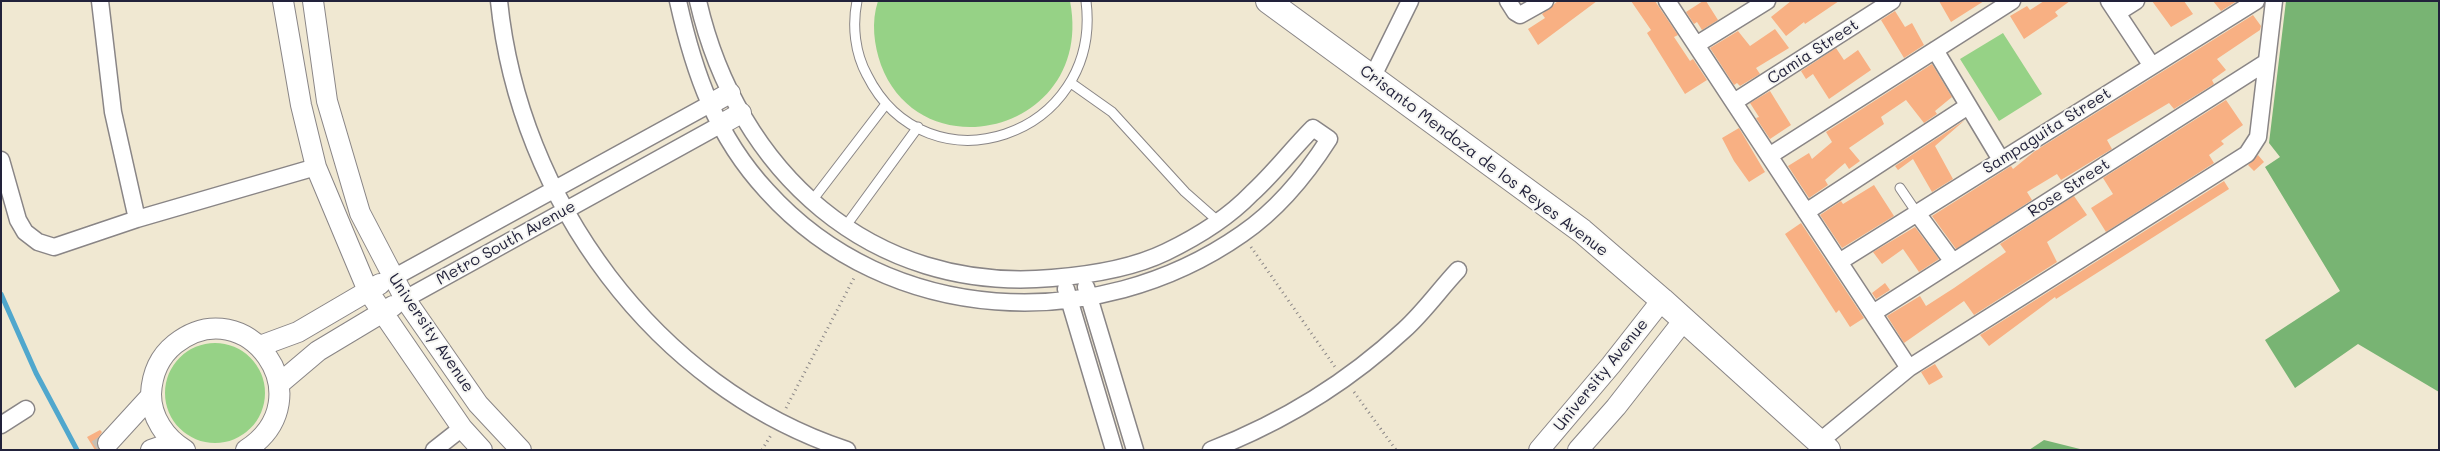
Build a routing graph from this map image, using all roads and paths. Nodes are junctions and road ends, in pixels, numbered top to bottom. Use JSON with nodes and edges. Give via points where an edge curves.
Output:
{"nodes":[{"id":1,"x":100,"y":1,"type":"edge"},
{"id":2,"x":283,"y":1,"type":"edge"},
{"id":3,"x":313,"y":1,"type":"edge"},
{"id":4,"x":499,"y":1,"type":"edge"},
{"id":5,"x":678,"y":1,"type":"edge"},
{"id":6,"x":698,"y":1,"type":"edge"},
{"id":7,"x":857,"y":1,"type":"edge"},
{"id":8,"x":1086,"y":1,"type":"edge"},
{"id":9,"x":1268,"y":1,"type":"edge"},
{"id":10,"x":1410,"y":1,"type":"edge"},
{"id":11,"x":1508,"y":1,"type":"edge"},
{"id":12,"x":1544,"y":1,"type":"edge"},
{"id":13,"x":1667,"y":1,"type":"edge"},
{"id":14,"x":1767,"y":1,"type":"edge"},
{"id":15,"x":1892,"y":1,"type":"edge"},
{"id":16,"x":2012,"y":1,"type":"edge"},
{"id":17,"x":2136,"y":1,"type":"edge"},
{"id":18,"x":2256,"y":1,"type":"edge"},
{"id":19,"x":2274,"y":1,"type":"edge"},
{"id":20,"x":2113,"y":7,"type":"edge"},
{"id":21,"x":1696,"y":45,"type":"junction"},
{"id":22,"x":1935,"y":50,"type":"junction"},
{"id":23,"x":2266,"y":63,"type":"junction"},
{"id":24,"x":2152,"y":66,"type":"junction"},
{"id":25,"x":1372,"y":78,"type":"junction"},
{"id":26,"x":1071,"y":83,"type":"junction"},
{"id":27,"x":730,"y":93,"type":"junction"},
{"id":28,"x":1734,"y":102,"type":"junction"},
{"id":29,"x":710,"y":104,"type":"junction"},
{"id":30,"x":886,"y":104,"type":"junction"},
{"id":31,"x":1968,"y":106,"type":"junction"},
{"id":32,"x":741,"y":113,"type":"junction"},
{"id":33,"x":720,"y":125,"type":"junction"},
{"id":34,"x":918,"y":127,"type":"junction"},
{"id":35,"x":1769,"y":156,"type":"junction"},
{"id":36,"x":1,"y":160,"type":"edge"},
{"id":37,"x":2001,"y":160,"type":"junction"},
{"id":38,"x":316,"y":167,"type":"junction"},
{"id":39,"x":1900,"y":188,"type":"dead end"},
{"id":40,"x":553,"y":190,"type":"junction"},
{"id":41,"x":811,"y":202,"type":"junction"},
{"id":42,"x":564,"y":211,"type":"junction"},
{"id":43,"x":1806,"y":212,"type":"junction"},
{"id":44,"x":1917,"y":213,"type":"junction"},
{"id":45,"x":137,"y":219,"type":"junction"},
{"id":46,"x":1219,"y":222,"type":"junction"},
{"id":47,"x":846,"y":227,"type":"junction"},
{"id":48,"x":1242,"y":234,"type":"junction"},
{"id":49,"x":1839,"y":262,"type":"junction"},
{"id":50,"x":1954,"y":262,"type":"junction"},
{"id":51,"x":861,"y":266,"type":"junction"},
{"id":52,"x":1458,"y":270,"type":"dead end"},
{"id":53,"x":1083,"y":275,"type":"junction"},
{"id":54,"x":1062,"y":277,"type":"junction"},
{"id":55,"x":393,"y":278,"type":"junction"},
{"id":56,"x":368,"y":291,"type":"junction"},
{"id":57,"x":1089,"y":296,"type":"junction"},
{"id":58,"x":405,"y":299,"type":"junction"},
{"id":59,"x":1069,"y":300,"type":"junction"},
{"id":60,"x":1662,"y":300,"type":"junction"},
{"id":61,"x":381,"y":312,"type":"junction"},
{"id":62,"x":1873,"y":313,"type":"junction"},
{"id":63,"x":1684,"y":320,"type":"junction"},
{"id":64,"x":260,"y":346,"type":"junction"},
{"id":65,"x":1909,"y":368,"type":"junction"},
{"id":66,"x":1345,"y":380,"type":"junction"},
{"id":67,"x":279,"y":384,"type":"junction"},
{"id":68,"x":151,"y":396,"type":"junction"},
{"id":69,"x":26,"y":410,"type":"dead end"},
{"id":70,"x":779,"y":420,"type":"junction"},
{"id":71,"x":1,"y":425,"type":"edge"},
{"id":72,"x":462,"y":428,"type":"junction"},
{"id":73,"x":108,"y":443,"type":"tunnel mouth"},
{"id":74,"x":179,"y":446,"type":"edge"},
{"id":75,"x":1824,"y":446,"type":"edge"},
{"id":76,"x":151,"y":450,"type":"edge"},
{"id":77,"x":246,"y":450,"type":"edge"},
{"id":78,"x":434,"y":450,"type":"edge"},
{"id":79,"x":482,"y":450,"type":"edge"},
{"id":80,"x":521,"y":450,"type":"edge"},
{"id":81,"x":762,"y":450,"type":"edge"},
{"id":82,"x":847,"y":450,"type":"edge"},
{"id":83,"x":1114,"y":450,"type":"edge"},
{"id":84,"x":1135,"y":450,"type":"edge"},
{"id":85,"x":1211,"y":450,"type":"edge"},
{"id":86,"x":1396,"y":450,"type":"edge"},
{"id":87,"x":1539,"y":450,"type":"edge"},
{"id":88,"x":1578,"y":450,"type":"edge"}],
"edges":[{"from":1,"to":45,"type":"street","via":[[114,112]]},
{"from":2,"to":38,"type":"street","name":"University Avenue","via":[[301,105]]},
{"from":3,"to":55,"type":"street","name":"University Avenue","via":[[327,101],[354,195]]},
{"from":4,"to":40,"type":"street","via":[[514,86],[531,139]]},
{"from":5,"to":29,"type":"street","via":[[700,83]]},
{"from":6,"to":27,"type":"street","via":[[707,38]]},
{"from":7,"to":30,"type":"lane","via":[[855,32],[860,58],[870,83]]},
{"from":8,"to":26,"type":"lane","via":[[1086,43]]},
{"from":9,"to":25,"type":"main road","name":"Crisanto Mendoza de los Reyes Avenue"},
{"from":10,"to":25,"type":"street"},
{"from":11,"to":12,"type":"street","via":[[1517,14],[1525,14]]},
{"from":13,"to":21,"type":"street"},
{"from":14,"to":21,"type":"street"},
{"from":15,"to":28,"type":"street","name":"Camia Street"},
{"from":16,"to":22,"type":"street"},
{"from":17,"to":20,"type":"street"},
{"from":18,"to":24,"type":"street","name":"Sampaguita Street"},
{"from":19,"to":23,"type":"street"},
{"from":20,"to":24,"type":"street"},
{"from":21,"to":28,"type":"street"},
{"from":22,"to":31,"type":"street"},
{"from":22,"to":35,"type":"street"},
{"from":23,"to":50,"type":"street","name":"Rose Street"},
{"from":23,"to":65,"type":"street","via":[[2258,137],[2247,154]]},
{"from":24,"to":37,"type":"street","name":"Sampaguita Street"},
{"from":25,"to":60,"type":"main road","name":"Crisanto Mendoza de los Reyes Avenue","via":[[1582,230]]},
{"from":26,"to":34,"type":"lane","via":[[1042,116],[1003,135],[959,139]]},
{"from":26,"to":46,"type":"lane","via":[[1112,112],[1185,192]]},
{"from":27,"to":29,"type":"street","name":"Metro South Avenue"},
{"from":27,"to":32,"type":"street"},
{"from":28,"to":35,"type":"street"},
{"from":29,"to":33,"type":"street"},
{"from":29,"to":40,"type":"street","name":"Metro South Avenue"},
{"from":30,"to":34,"type":"lane"},
{"from":30,"to":41,"type":"lane"},
{"from":31,"to":37,"type":"street"},
{"from":31,"to":43,"type":"street"},
{"from":32,"to":33,"type":"street","name":"Metro South Avenue"},
{"from":32,"to":41,"type":"street","via":[[761,144]]},
{"from":33,"to":42,"type":"street","name":"Metro South Avenue"},
{"from":33,"to":51,"type":"street","via":[[766,191],[797,221]]},
{"from":34,"to":47,"type":"lane"},
{"from":35,"to":43,"type":"street"},
{"from":36,"to":45,"type":"street","via":[[18,220],[25,232],[38,242],[54,247]]},
{"from":37,"to":44,"type":"street","name":"Sampaguita Street"},
{"from":38,"to":45,"type":"street"},
{"from":38,"to":56,"type":"street","name":"University Avenue"},
{"from":39,"to":44,"type":"lane"},
{"from":40,"to":42,"type":"street"},
{"from":40,"to":55,"type":"street","name":"Metro South Avenue"},
{"from":41,"to":47,"type":"street"},
{"from":42,"to":58,"type":"street","name":"Metro South Avenue"},
{"from":42,"to":70,"type":"street","via":[[597,262],[635,309],[666,340],[727,389]]},
{"from":43,"to":49,"type":"street"},
{"from":44,"to":49,"type":"street","name":"Sampaguita Street"},
{"from":44,"to":50,"type":"street"},
{"from":46,"to":48,"type":"street","via":[[1251,195],[1313,128],[1328,138],[1297,184]]},
{"from":46,"to":53,"type":"street","via":[[1165,252]]},
{"from":47,"to":54,"type":"street","via":[[920,265],[957,274],[1032,280]]},
{"from":48,"to":57,"type":"street","via":[[1176,270],[1131,288]]},
{"from":48,"to":66,"type":"path"},
{"from":49,"to":62,"type":"street"},
{"from":50,"to":62,"type":"street","name":"Rose Street"},
{"from":51,"to":59,"type":"street","via":[[916,287],[949,295],[992,301]]},
{"from":51,"to":70,"type":"path"},
{"from":52,"to":66,"type":"street","via":[[1405,329]]},
{"from":53,"to":54,"type":"street"},
{"from":53,"to":57,"type":"street"},
{"from":54,"to":59,"type":"street"},
{"from":55,"to":56,"type":"street","name":"Metro South Avenue"},
{"from":55,"to":58,"type":"street","name":"University Avenue"},
{"from":56,"to":61,"type":"street","name":"University Avenue"},
{"from":56,"to":64,"type":"street","name":"Metro South Avenue","via":[[298,332]]},
{"from":57,"to":59,"type":"street"},
{"from":57,"to":84,"type":"street"},
{"from":58,"to":61,"type":"street","name":"Metro South Avenue"},
{"from":58,"to":80,"type":"street","name":"University Avenue","via":[[478,404]]},
{"from":59,"to":83,"type":"street"},
{"from":60,"to":63,"type":"main road","name":"Crisanto Mendoza de los Reyes Avenue"},
{"from":60,"to":87,"type":"street","name":"University Avenue"},
{"from":61,"to":67,"type":"street","name":"Metro South Avenue","via":[[318,351]]},
{"from":61,"to":72,"type":"street","name":"University Avenue"},
{"from":62,"to":65,"type":"street"},
{"from":63,"to":75,"type":"main road","name":"Crisanto Mendoza de los Reyes Avenue"},
{"from":63,"to":88,"type":"street","name":"University Avenue"},
{"from":64,"to":67,"type":"street","via":[[269,357]]},
{"from":64,"to":68,"type":"street","via":[[226,330],[207,330],[189,335],[161,360]]},
{"from":65,"to":75,"type":"street"},
{"from":66,"to":85,"type":"street","via":[[1298,410],[1248,436]]},
{"from":66,"to":86,"type":"path"},
{"from":67,"to":77,"type":"street","via":[[280,401],[275,418],[261,439]]},
{"from":68,"to":73,"type":"street"},
{"from":68,"to":74,"type":"street","via":[[158,422]]},
{"from":69,"to":71,"type":"street"},
{"from":70,"to":81,"type":"path"},
{"from":70,"to":82,"type":"street"},
{"from":72,"to":78,"type":"street"},
{"from":72,"to":79,"type":"street","name":"University Avenue"},
{"from":74,"to":76,"type":"street"}]}
